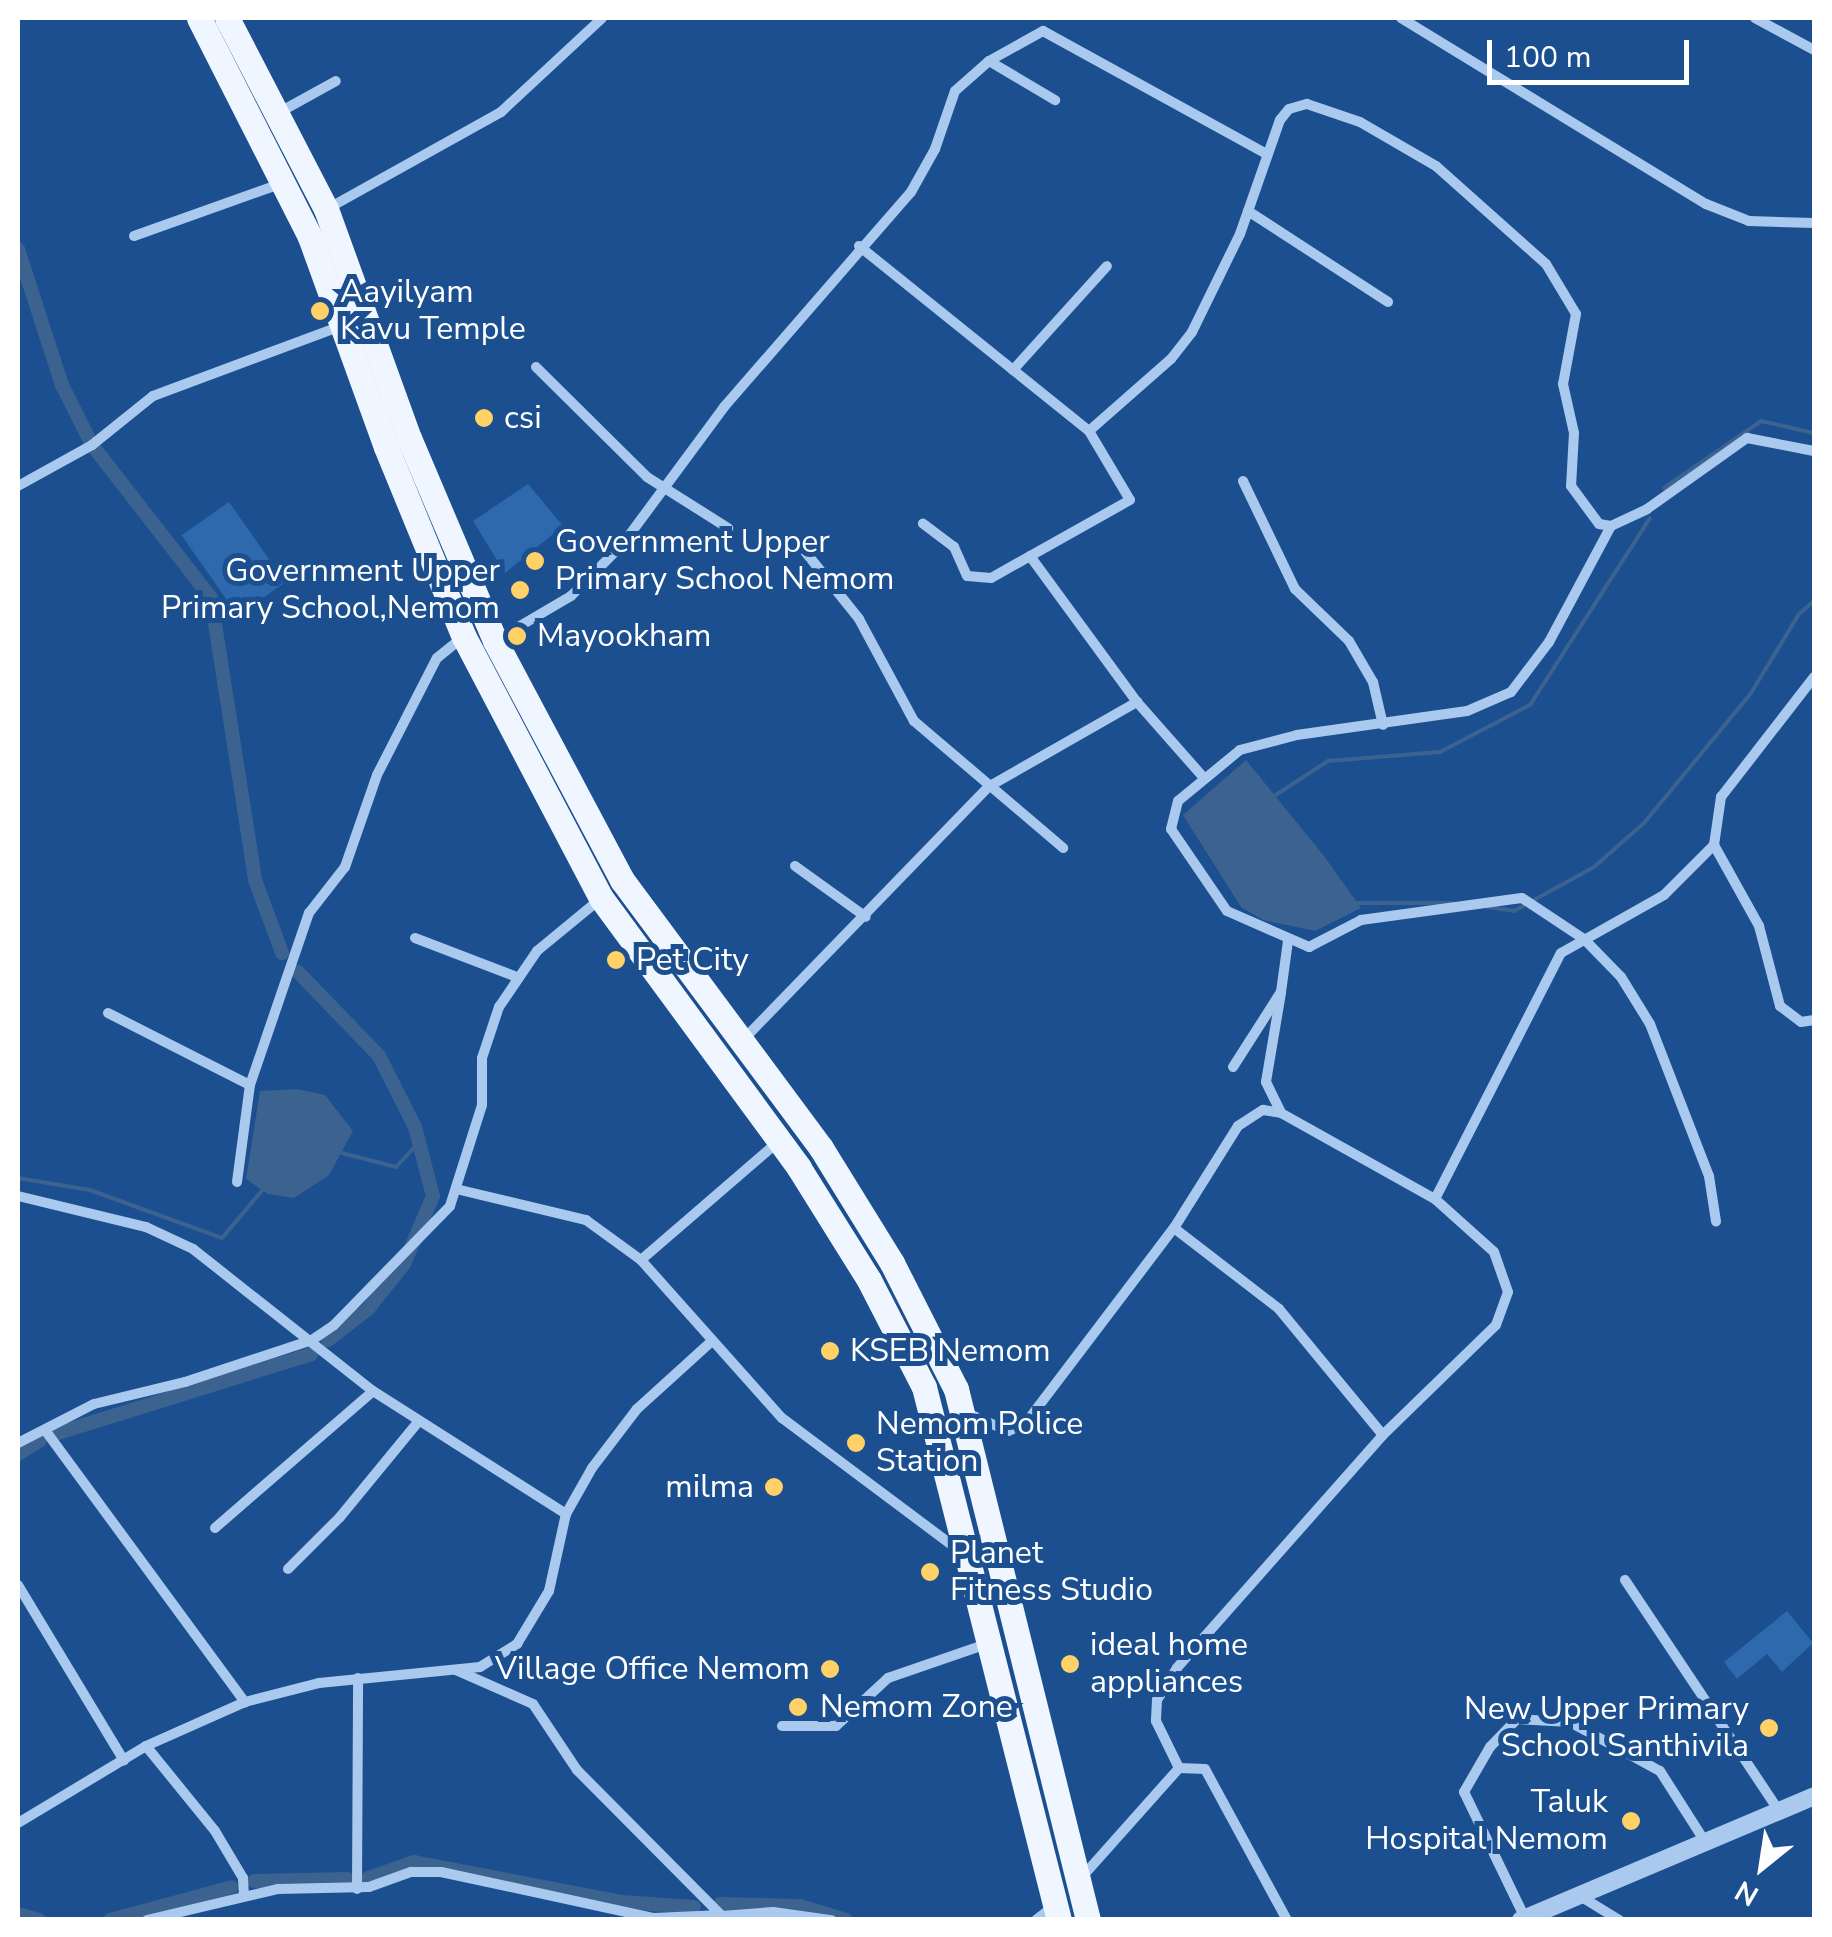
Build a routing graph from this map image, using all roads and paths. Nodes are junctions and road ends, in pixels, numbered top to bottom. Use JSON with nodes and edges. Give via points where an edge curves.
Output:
{"nodes":[{"id":1,"x":199,"y":18,"type":"edge"},
{"id":2,"x":227,"y":18,"type":"edge"},
{"id":3,"x":602,"y":18,"type":"edge"},
{"id":4,"x":1401,"y":18,"type":"edge"},
{"id":5,"x":1755,"y":18,"type":"edge"},
{"id":6,"x":1814,"y":50,"type":"edge"},
{"id":7,"x":989,"y":61,"type":"junction"},
{"id":8,"x":336,"y":81,"type":"dead end"},
{"id":9,"x":1055,"y":100,"type":"dead end"},
{"id":10,"x":277,"y":114,"type":"junction"},
{"id":11,"x":1267,"y":154,"type":"junction"},
{"id":12,"x":284,"y":182,"type":"junction"},
{"id":13,"x":326,"y":209,"type":"junction"},
{"id":14,"x":1248,"y":211,"type":"junction"},
{"id":15,"x":1814,"y":223,"type":"edge"},
{"id":16,"x":134,"y":236,"type":"dead end"},
{"id":17,"x":859,"y":246,"type":"junction"},
{"id":18,"x":1107,"y":266,"type":"dead end"},
{"id":19,"x":1388,"y":302,"type":"dead end"},
{"id":20,"x":342,"y":326,"type":"junction"},
{"id":21,"x":536,"y":367,"type":"dead end"},
{"id":22,"x":1013,"y":370,"type":"junction"},
{"id":23,"x":1089,"y":431,"type":"junction"},
{"id":24,"x":1814,"y":451,"type":"edge"},
{"id":25,"x":1243,"y":480,"type":"dead end"},
{"id":26,"x":18,"y":486,"type":"edge"},
{"id":27,"x":661,"y":486,"type":"junction"},
{"id":28,"x":924,"y":524,"type":"dead end"},
{"id":29,"x":1611,"y":526,"type":"junction"},
{"id":30,"x":728,"y":528,"type":"dead end"},
{"id":31,"x":803,"y":548,"type":"dead end"},
{"id":32,"x":1030,"y":556,"type":"junction"},
{"id":33,"x":464,"y":637,"type":"junction"},
{"id":34,"x":495,"y":641,"type":"junction"},
{"id":35,"x":1814,"y":676,"type":"edge"},
{"id":36,"x":1136,"y":702,"type":"junction"},
{"id":37,"x":1384,"y":725,"type":"junction"},
{"id":38,"x":1204,"y":778,"type":"junction"},
{"id":39,"x":988,"y":788,"type":"junction"},
{"id":40,"x":1714,"y":846,"type":"junction"},
{"id":41,"x":1062,"y":848,"type":"dead end"},
{"id":42,"x":795,"y":866,"type":"dead end"},
{"id":43,"x":601,"y":898,"type":"junction"},
{"id":44,"x":866,"y":917,"type":"junction"},
{"id":45,"x":415,"y":938,"type":"dead end"},
{"id":46,"x":1584,"y":938,"type":"junction"},
{"id":47,"x":1288,"y":941,"type":"junction"},
{"id":48,"x":518,"y":978,"type":"junction"},
{"id":49,"x":1281,"y":992,"type":"junction"},
{"id":50,"x":108,"y":1013,"type":"dead end"},
{"id":51,"x":1814,"y":1020,"type":"edge"},
{"id":52,"x":742,"y":1041,"type":"junction"},
{"id":53,"x":1233,"y":1067,"type":"dead end"},
{"id":54,"x":250,"y":1086,"type":"junction"},
{"id":55,"x":1281,"y":1113,"type":"junction"},
{"id":56,"x":780,"y":1139,"type":"junction"},
{"id":57,"x":238,"y":1182,"type":"dead end"},
{"id":58,"x":456,"y":1190,"type":"junction"},
{"id":59,"x":18,"y":1196,"type":"edge"},
{"id":60,"x":1435,"y":1198,"type":"junction"},
{"id":61,"x":1716,"y":1222,"type":"dead end"},
{"id":62,"x":1174,"y":1228,"type":"junction"},
{"id":63,"x":641,"y":1260,"type":"junction"},
{"id":64,"x":312,"y":1340,"type":"junction"},
{"id":65,"x":711,"y":1342,"type":"junction"},
{"id":66,"x":373,"y":1391,"type":"junction"},
{"id":67,"x":966,"y":1412,"type":"junction"},
{"id":68,"x":418,"y":1422,"type":"junction"},
{"id":69,"x":45,"y":1430,"type":"junction"},
{"id":70,"x":1384,"y":1435,"type":"junction"},
{"id":71,"x":18,"y":1444,"type":"edge"},
{"id":72,"x":566,"y":1514,"type":"junction"},
{"id":73,"x":214,"y":1528,"type":"dead end"},
{"id":74,"x":982,"y":1558,"type":"junction"},
{"id":75,"x":288,"y":1568,"type":"dead end"},
{"id":76,"x":1626,"y":1580,"type":"dead end"},
{"id":77,"x":18,"y":1585,"type":"edge"},
{"id":78,"x":988,"y":1644,"type":"junction"},
{"id":79,"x":456,"y":1670,"type":"junction"},
{"id":80,"x":358,"y":1678,"type":"junction"},
{"id":81,"x":245,"y":1702,"type":"junction"},
{"id":82,"x":782,"y":1726,"type":"dead end"},
{"id":83,"x":146,"y":1746,"type":"junction"},
{"id":84,"x":124,"y":1761,"type":"junction"},
{"id":85,"x":1178,"y":1768,"type":"junction"},
{"id":86,"x":1814,"y":1796,"type":"edge"},
{"id":87,"x":1780,"y":1812,"type":"junction"},
{"id":88,"x":18,"y":1823,"type":"edge"},
{"id":89,"x":1704,"y":1840,"type":"junction"},
{"id":90,"x":1078,"y":1882,"type":"junction"},
{"id":91,"x":357,"y":1889,"type":"junction"},
{"id":92,"x":244,"y":1895,"type":"junction"},
{"id":93,"x":1580,"y":1896,"type":"junction"},
{"id":94,"x":1050,"y":1915,"type":"edge"},
{"id":95,"x":722,"y":1917,"type":"edge"},
{"id":96,"x":1523,"y":1919,"type":"edge"},
{"id":97,"x":147,"y":1920,"type":"edge"},
{"id":98,"x":832,"y":1920,"type":"edge"},
{"id":99,"x":1088,"y":1920,"type":"edge"},
{"id":100,"x":1287,"y":1920,"type":"edge"},
{"id":101,"x":1619,"y":1920,"type":"edge"}],
"edges":[{"from":1,"to":12,"type":"main road"},
{"from":2,"to":10,"type":"main road"},
{"from":3,"to":13,"type":"street","via":[[501,112]]},
{"from":4,"to":15,"type":"street","via":[[1706,204],[1749,221]]},
{"from":5,"to":6,"type":"street"},
{"from":7,"to":9,"type":"street"},
{"from":7,"to":11,"type":"street","via":[[1043,30]]},
{"from":7,"to":17,"type":"street","via":[[955,91],[910,192]]},
{"from":8,"to":10,"type":"street"},
{"from":10,"to":13,"type":"main road"},
{"from":11,"to":14,"type":"street"},
{"from":11,"to":29,"type":"street","via":[[1280,120],[1299,104],[1360,122],[1436,166],[1546,264],[1576,314],[1563,384],[1574,433],[1571,486],[1587,515]]},
{"from":12,"to":16,"type":"street"},
{"from":12,"to":20,"type":"main road"},
{"from":13,"to":34,"type":"main road","via":[[409,438]]},
{"from":14,"to":19,"type":"street"},
{"from":14,"to":23,"type":"street","via":[[1192,332],[1171,360]]},
{"from":17,"to":22,"type":"street"},
{"from":17,"to":27,"type":"street"},
{"from":18,"to":22,"type":"street"},
{"from":20,"to":26,"type":"street","via":[[153,396],[92,445]]},
{"from":20,"to":33,"type":"main road"},
{"from":21,"to":27,"type":"street"},
{"from":22,"to":23,"type":"street"},
{"from":23,"to":32,"type":"street","via":[[1130,500]]},
{"from":24,"to":29,"type":"street","via":[[1747,438],[1659,501]]},
{"from":25,"to":37,"type":"street","via":[[1295,589],[1349,641],[1373,682]]},
{"from":27,"to":30,"type":"street"},
{"from":27,"to":34,"type":"street","via":[[594,576]]},
{"from":28,"to":32,"type":"street","via":[[954,548],[968,576],[992,578]]},
{"from":29,"to":37,"type":"street","via":[[1548,642],[1512,692],[1467,711]]},
{"from":31,"to":39,"type":"street","via":[[859,620],[914,721]]},
{"from":32,"to":36,"type":"street"},
{"from":33,"to":43,"type":"main road"},
{"from":33,"to":54,"type":"street","via":[[437,658],[376,775],[345,867],[309,914]]},
{"from":34,"to":52,"type":"main road","via":[[622,880]]},
{"from":35,"to":40,"type":"street","via":[[1721,798]]},
{"from":36,"to":38,"type":"street"},
{"from":36,"to":39,"type":"street"},
{"from":37,"to":38,"type":"street","via":[[1297,735],[1240,750]]},
{"from":38,"to":47,"type":"street","via":[[1170,814],[1182,850],[1227,911]]},
{"from":39,"to":41,"type":"street"},
{"from":39,"to":44,"type":"street"},
{"from":40,"to":46,"type":"street","via":[[1664,896]]},
{"from":40,"to":51,"type":"street","via":[[1759,926],[1780,1006],[1786,1016]]},
{"from":42,"to":44,"type":"street"},
{"from":43,"to":48,"type":"street","via":[[547,941]]},
{"from":43,"to":56,"type":"main road"},
{"from":44,"to":52,"type":"street"},
{"from":45,"to":48,"type":"street"},
{"from":46,"to":47,"type":"street","via":[[1522,898],[1362,920],[1308,947]]},
{"from":46,"to":60,"type":"street","via":[[1561,953]]},
{"from":46,"to":61,"type":"street","via":[[1621,977],[1650,1024],[1709,1176]]},
{"from":47,"to":49,"type":"street"},
{"from":48,"to":58,"type":"street","via":[[486,1040],[482,1105]]},
{"from":49,"to":53,"type":"street"},
{"from":49,"to":55,"type":"street","via":[[1266,1082]]},
{"from":50,"to":54,"type":"street"},
{"from":52,"to":67,"type":"main road","via":[[862,1210]]},
{"from":54,"to":57,"type":"street"},
{"from":55,"to":60,"type":"street"},
{"from":55,"to":62,"type":"street","via":[[1263,1110],[1238,1126]]},
{"from":56,"to":63,"type":"street"},
{"from":56,"to":74,"type":"main road","via":[[869,1280],[924,1387]]},
{"from":58,"to":63,"type":"street","via":[[586,1220]]},
{"from":58,"to":64,"type":"street","via":[[450,1206],[390,1272]]},
{"from":59,"to":64,"type":"street","via":[[146,1227],[193,1248]]},
{"from":60,"to":70,"type":"street","via":[[1494,1252],[1508,1292],[1496,1325],[1471,1355]]},
{"from":62,"to":67,"type":"street","via":[[1016,1432]]},
{"from":62,"to":70,"type":"street","via":[[1279,1309]]},
{"from":63,"to":65,"type":"street"},
{"from":64,"to":66,"type":"street"},
{"from":64,"to":69,"type":"street","via":[[94,1404]]},
{"from":65,"to":72,"type":"street","via":[[637,1409]]},
{"from":65,"to":74,"type":"street","via":[[782,1418]]},
{"from":66,"to":68,"type":"street"},
{"from":66,"to":73,"type":"street"},
{"from":67,"to":74,"type":"main road"},
{"from":68,"to":72,"type":"street"},
{"from":68,"to":75,"type":"street","via":[[340,1518]]},
{"from":69,"to":71,"type":"street"},
{"from":69,"to":81,"type":"street"},
{"from":70,"to":85,"type":"street","via":[[1177,1668],[1157,1700],[1156,1721]]},
{"from":72,"to":79,"type":"street","via":[[549,1591],[517,1644],[480,1667]]},
{"from":74,"to":78,"type":"main road"},
{"from":74,"to":90,"type":"main road"},
{"from":76,"to":87,"type":"street"},
{"from":77,"to":84,"type":"street"},
{"from":78,"to":82,"type":"street","via":[[888,1678],[836,1726]]},
{"from":78,"to":94,"type":"main road"},
{"from":79,"to":80,"type":"street"},
{"from":79,"to":95,"type":"street","via":[[533,1704],[577,1770]]},
{"from":80,"to":81,"type":"street"},
{"from":80,"to":91,"type":"street"},
{"from":81,"to":83,"type":"street"},
{"from":83,"to":84,"type":"street"},
{"from":83,"to":92,"type":"street","via":[[216,1831],[243,1878]]},
{"from":84,"to":88,"type":"street"},
{"from":85,"to":90,"type":"street"},
{"from":85,"to":100,"type":"street","via":[[1206,1769]]},
{"from":86,"to":87,"type":"street"},
{"from":87,"to":89,"type":"street"},
{"from":89,"to":93,"type":"street"},
{"from":89,"to":96,"type":"street","via":[[1660,1771],[1570,1722],[1517,1719],[1490,1747],[1464,1792]]},
{"from":90,"to":99,"type":"main road"},
{"from":91,"to":92,"type":"street"},
{"from":91,"to":95,"type":"street","via":[[411,1872],[441,1872],[654,1918]]},
{"from":92,"to":97,"type":"street"},
{"from":93,"to":96,"type":"street"},
{"from":93,"to":101,"type":"street"},
{"from":95,"to":98,"type":"street"}]}
